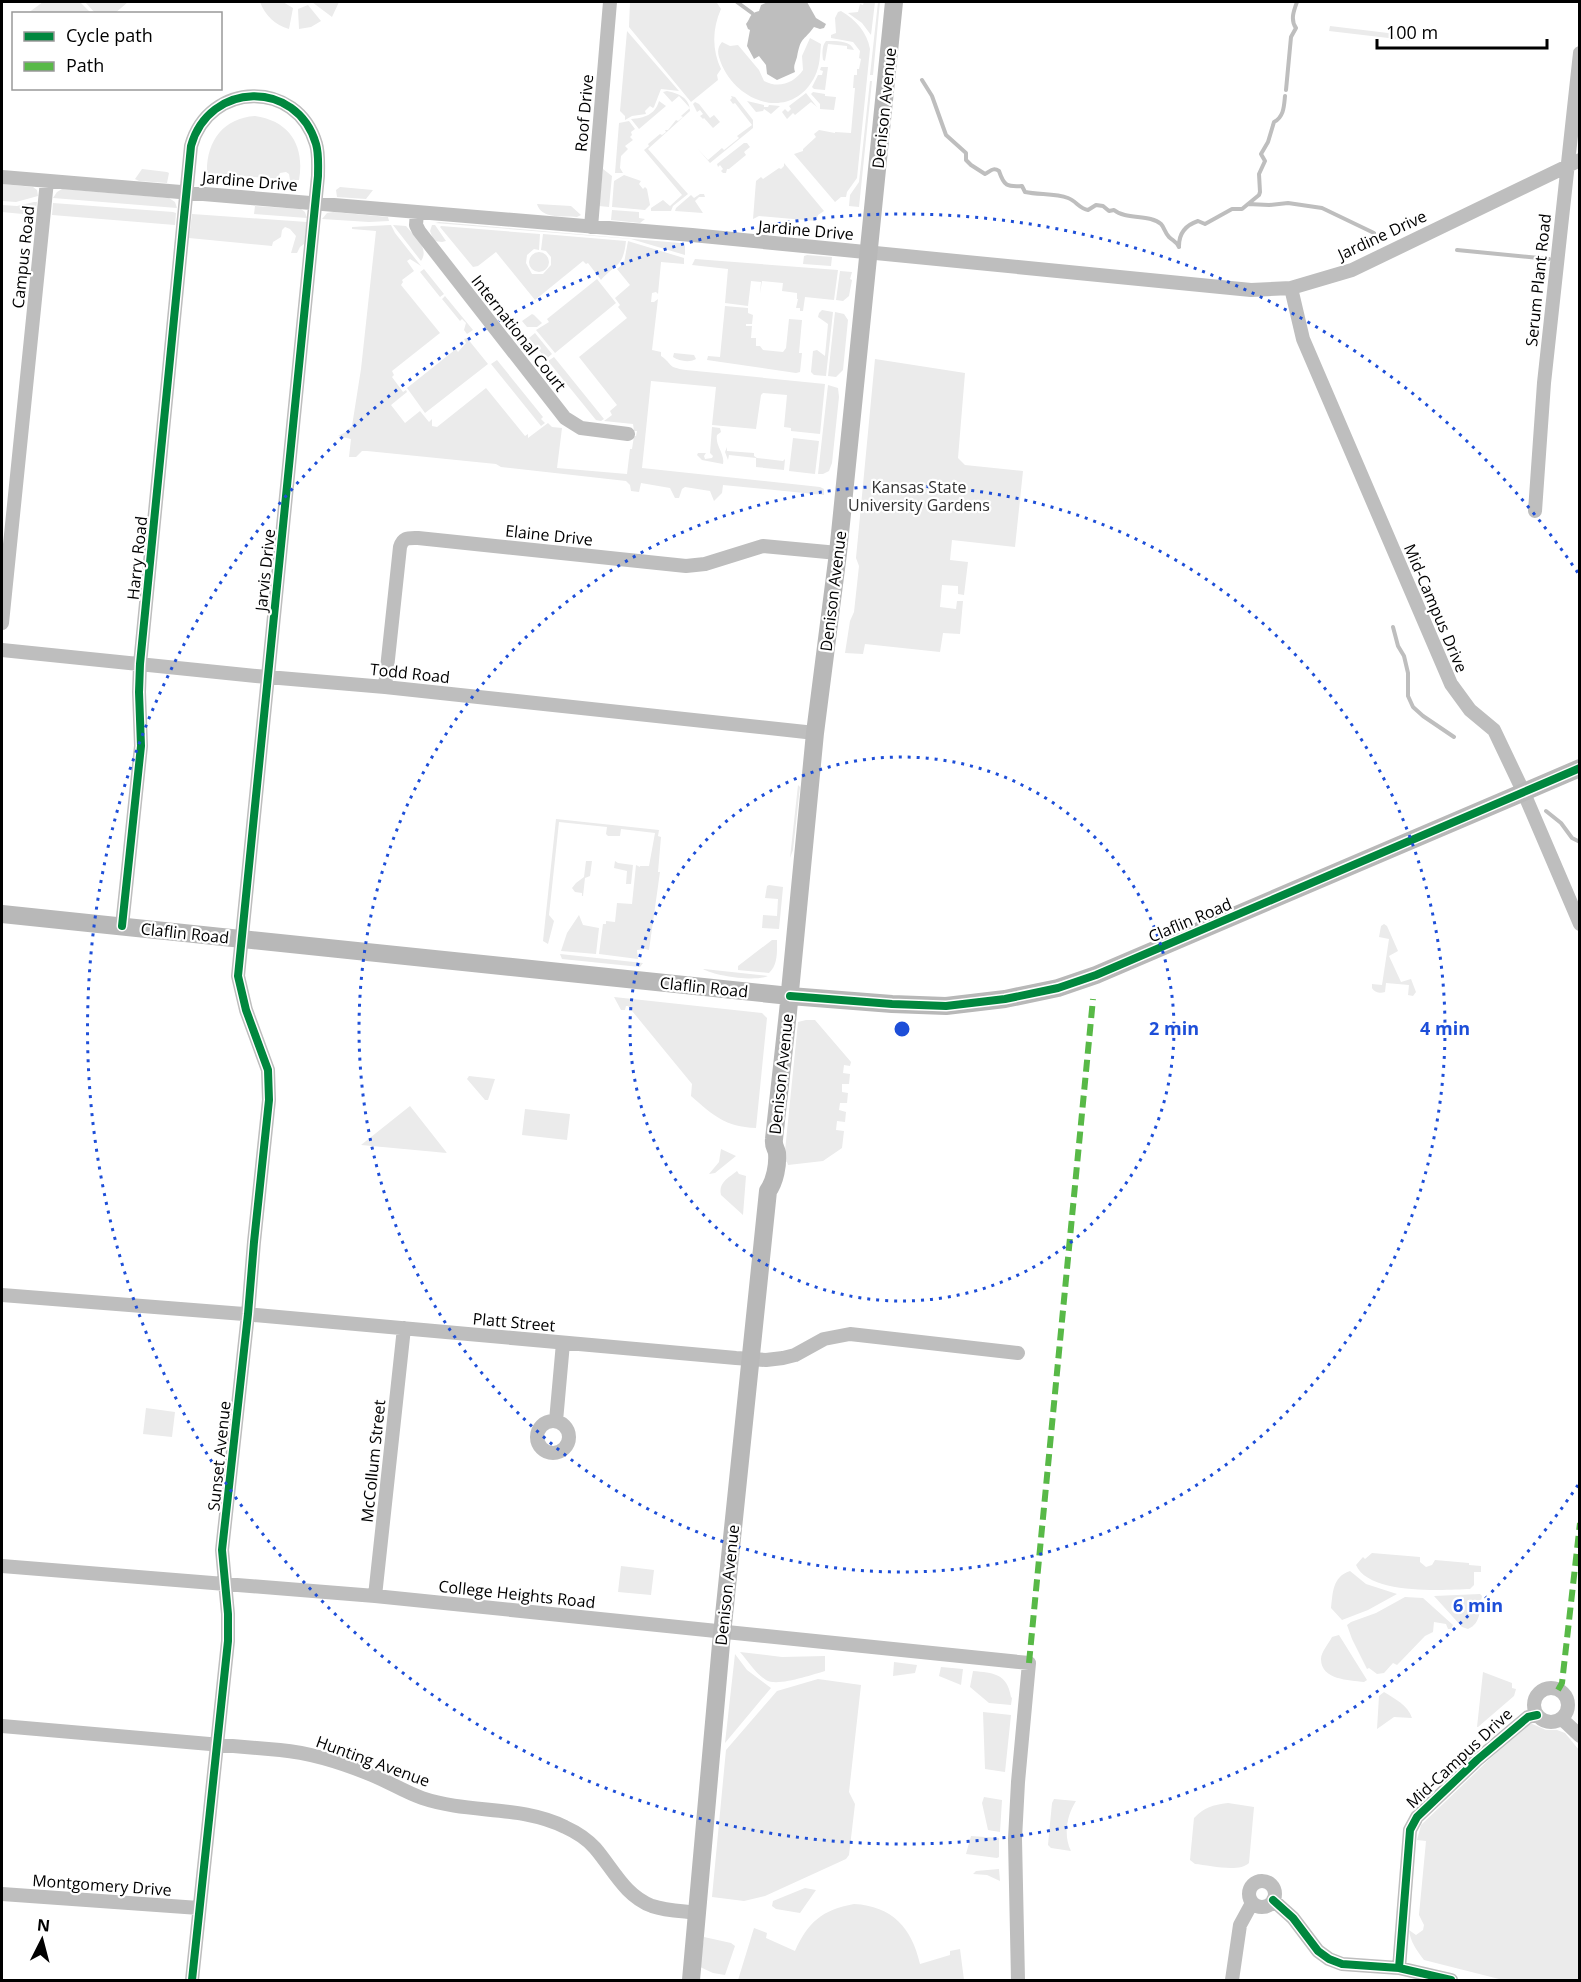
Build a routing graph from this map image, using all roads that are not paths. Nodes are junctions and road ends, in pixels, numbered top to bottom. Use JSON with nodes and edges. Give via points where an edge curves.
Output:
{"nodes":[{"id":1,"x":610,"y":2,"type":"edge"},
{"id":2,"x":894,"y":2,"type":"edge"},
{"id":3,"x":1580,"y":53,"type":"edge"},
{"id":4,"x":1574,"y":162,"type":"edge"},
{"id":5,"x":2,"y":177,"type":"edge"},
{"id":6,"x":47,"y":181,"type":"junction"},
{"id":7,"x":186,"y":192,"type":"junction"},
{"id":8,"x":316,"y":203,"type":"junction"},
{"id":9,"x":417,"y":212,"type":"junction"},
{"id":10,"x":591,"y":227,"type":"junction"},
{"id":11,"x":869,"y":252,"type":"junction"},
{"id":12,"x":1291,"y":288,"type":"junction"},
{"id":13,"x":628,"y":434,"type":"dead end"},
{"id":14,"x":1535,"y":511,"type":"dead end"},
{"id":15,"x":838,"y":553,"type":"junction"},
{"id":16,"x":2,"y":623,"type":"edge"},
{"id":17,"x":2,"y":650,"type":"edge"},
{"id":18,"x":140,"y":664,"type":"junction"},
{"id":19,"x":268,"y":677,"type":"junction"},
{"id":20,"x":386,"y":687,"type":"junction"},
{"id":21,"x":815,"y":733,"type":"junction"},
{"id":22,"x":1580,"y":768,"type":"edge"},
{"id":23,"x":1523,"y":791,"type":"junction"},
{"id":24,"x":2,"y":914,"type":"edge"},
{"id":25,"x":1580,"y":924,"type":"edge"},
{"id":26,"x":122,"y":926,"type":"junction"},
{"id":27,"x":241,"y":939,"type":"junction"},
{"id":28,"x":790,"y":996,"type":"junction"},
{"id":29,"x":2,"y":1295,"type":"edge"},
{"id":30,"x":248,"y":1314,"type":"junction"},
{"id":31,"x":404,"y":1328,"type":"junction"},
{"id":32,"x":563,"y":1343,"type":"junction"},
{"id":33,"x":1018,"y":1353,"type":"dead end"},
{"id":34,"x":751,"y":1359,"type":"junction"},
{"id":35,"x":556,"y":1421,"type":"dead end"},
{"id":36,"x":2,"y":1566,"type":"edge"},
{"id":37,"x":225,"y":1584,"type":"junction"},
{"id":38,"x":375,"y":1596,"type":"junction"},
{"id":39,"x":722,"y":1631,"type":"junction"},
{"id":40,"x":1574,"y":1703,"type":"edge"},
{"id":41,"x":1537,"y":1715,"type":"junction"},
{"id":42,"x":1562,"y":1719,"type":"junction"},
{"id":43,"x":2,"y":1726,"type":"edge"},
{"id":44,"x":1580,"y":1736,"type":"edge"},
{"id":45,"x":217,"y":1744,"type":"junction"},
{"id":46,"x":2,"y":1894,"type":"edge"},
{"id":47,"x":1274,"y":1900,"type":"junction"},
{"id":48,"x":1252,"y":1902,"type":"junction"},
{"id":49,"x":199,"y":1908,"type":"junction"},
{"id":50,"x":698,"y":1913,"type":"junction"},
{"id":51,"x":1399,"y":1968,"type":"junction"},
{"id":52,"x":192,"y":1980,"type":"edge"},
{"id":53,"x":691,"y":1980,"type":"edge"},
{"id":54,"x":1018,"y":1980,"type":"edge"},
{"id":55,"x":1232,"y":1980,"type":"edge"},
{"id":56,"x":1442,"y":1980,"type":"edge"}],
"edges":[{"from":1,"to":10,"type":"street","name":"Roof Drive"},
{"from":2,"to":11,"type":"street","name":"Denison Avenue"},
{"from":3,"to":4,"type":"street","name":"Serum Plant Road"},
{"from":4,"to":12,"type":"street","name":"Jardine Drive","via":[[1352,270]]},
{"from":4,"to":14,"type":"street","name":"Serum Plant Road","via":[[1544,383]]},
{"from":5,"to":6,"type":"street","name":"Jardine Drive"},
{"from":6,"to":7,"type":"street","name":"Jardine Drive"},
{"from":6,"to":16,"type":"street","name":"Campus Road"},
{"from":7,"to":8,"type":"street","name":"Jardine Drive"},
{"from":7,"to":8,"type":"street","name":"Harry Road","via":[[191,146],[204,120],[231,100],[253,96],[276,100],[291,108],[309,129],[318,157]]},
{"from":7,"to":18,"type":"street","name":"Harry Road"},
{"from":8,"to":9,"type":"street","name":"Jardine Drive"},
{"from":8,"to":19,"type":"street","name":"Jarvis Drive"},
{"from":9,"to":10,"type":"street","name":"Jardine Drive"},
{"from":9,"to":13,"type":"street","name":"International Court","via":[[419,231],[566,418],[581,429]]},
{"from":10,"to":11,"type":"street","name":"Jardine Drive"},
{"from":11,"to":12,"type":"street","name":"Jardine Drive","via":[[1251,290]]},
{"from":11,"to":15,"type":"street","name":"Denison Avenue"},
{"from":12,"to":23,"type":"street","name":"Mid-Campus Drive","via":[[1304,339],[1451,684],[1470,710],[1494,730]]},
{"from":15,"to":20,"type":"street","name":"Elaine Drive","via":[[763,546],[686,566],[405,538],[400,547]]},
{"from":15,"to":21,"type":"street","name":"Denison Avenue"},
{"from":17,"to":18,"type":"street","name":"Todd Road"},
{"from":18,"to":19,"type":"street","name":"Todd Road"},
{"from":18,"to":26,"type":"street","name":"Harry Road","via":[[141,746]]},
{"from":19,"to":20,"type":"street","name":"Todd Road"},
{"from":19,"to":27,"type":"street","name":"Jarvis Drive"},
{"from":20,"to":21,"type":"street","name":"Todd Road"},
{"from":21,"to":28,"type":"street","name":"Denison Avenue"},
{"from":22,"to":23,"type":"street","name":"Claflin Road"},
{"from":23,"to":25,"type":"street","name":"Mid-Campus Drive"},
{"from":23,"to":28,"type":"street","name":"Claflin Road","via":[[1058,988],[946,1006]]},
{"from":24,"to":26,"type":"street","name":"Claflin Road"},
{"from":26,"to":27,"type":"street","name":"Claflin Road"},
{"from":27,"to":28,"type":"street","name":"Claflin Road"},
{"from":27,"to":30,"type":"street","name":"Sunset Avenue","via":[[240,992],[268,1070],[269,1090]]},
{"from":28,"to":34,"type":"street","name":"Denison Avenue","via":[[773,1145],[777,1151],[774,1183],[768,1191]]},
{"from":29,"to":30,"type":"street","name":"Platt Street"},
{"from":30,"to":31,"type":"street","name":"Platt Street"},
{"from":30,"to":37,"type":"street","name":"Sunset Avenue","via":[[222,1550]]},
{"from":31,"to":32,"type":"street","name":"Platt Street"},
{"from":31,"to":38,"type":"street","name":"McCollum Street"},
{"from":32,"to":34,"type":"street","name":"Platt Street"},
{"from":32,"to":35,"type":"street"},
{"from":33,"to":34,"type":"street","name":"Platt Street","via":[[850,1334],[824,1339],[795,1355]]},
{"from":34,"to":39,"type":"street","name":"Denison Avenue"},
{"from":36,"to":37,"type":"street","name":"College Heights Road"},
{"from":37,"to":38,"type":"street","name":"College Heights Road"},
{"from":37,"to":45,"type":"street","name":"Sunset Avenue","via":[[228,1641]]},
{"from":38,"to":39,"type":"street","name":"College Heights Road"},
{"from":39,"to":50,"type":"street","name":"Denison Avenue"},
{"from":39,"to":54,"type":"street","name":"College Heights Road","via":[[1029,1663],[1015,1839]]},
{"from":40,"to":41,"type":"street","via":[[1562,1692],[1547,1688],[1535,1699]]},
{"from":40,"to":42,"type":"street"},
{"from":41,"to":42,"type":"street","via":[[1549,1722]]},
{"from":41,"to":51,"type":"street","name":"Mid-Campus Drive","via":[[1479,1758],[1417,1816],[1410,1830]]},
{"from":42,"to":44,"type":"street"},
{"from":43,"to":45,"type":"street","name":"Hunting Avenue"},
{"from":45,"to":49,"type":"street","name":"Sunset Avenue"},
{"from":45,"to":50,"type":"street","name":"Hunting Avenue","via":[[322,1757],[422,1798],[539,1817],[568,1828],[593,1846],[639,1899],[664,1909]]},
{"from":46,"to":49,"type":"street","name":"Montgomery Drive"},
{"from":47,"to":48,"type":"street","via":[[1263,1907]]},
{"from":47,"to":48,"type":"street","via":[[1273,1888],[1262,1882],[1254,1884],[1250,1891]]},
{"from":47,"to":51,"type":"street","via":[[1329,1959],[1342,1964]]},
{"from":48,"to":55,"type":"street","via":[[1240,1925]]},
{"from":49,"to":52,"type":"street","name":"Sunset Avenue"},
{"from":50,"to":53,"type":"street","name":"Denison Avenue"},
{"from":51,"to":56,"type":"street"}]}
